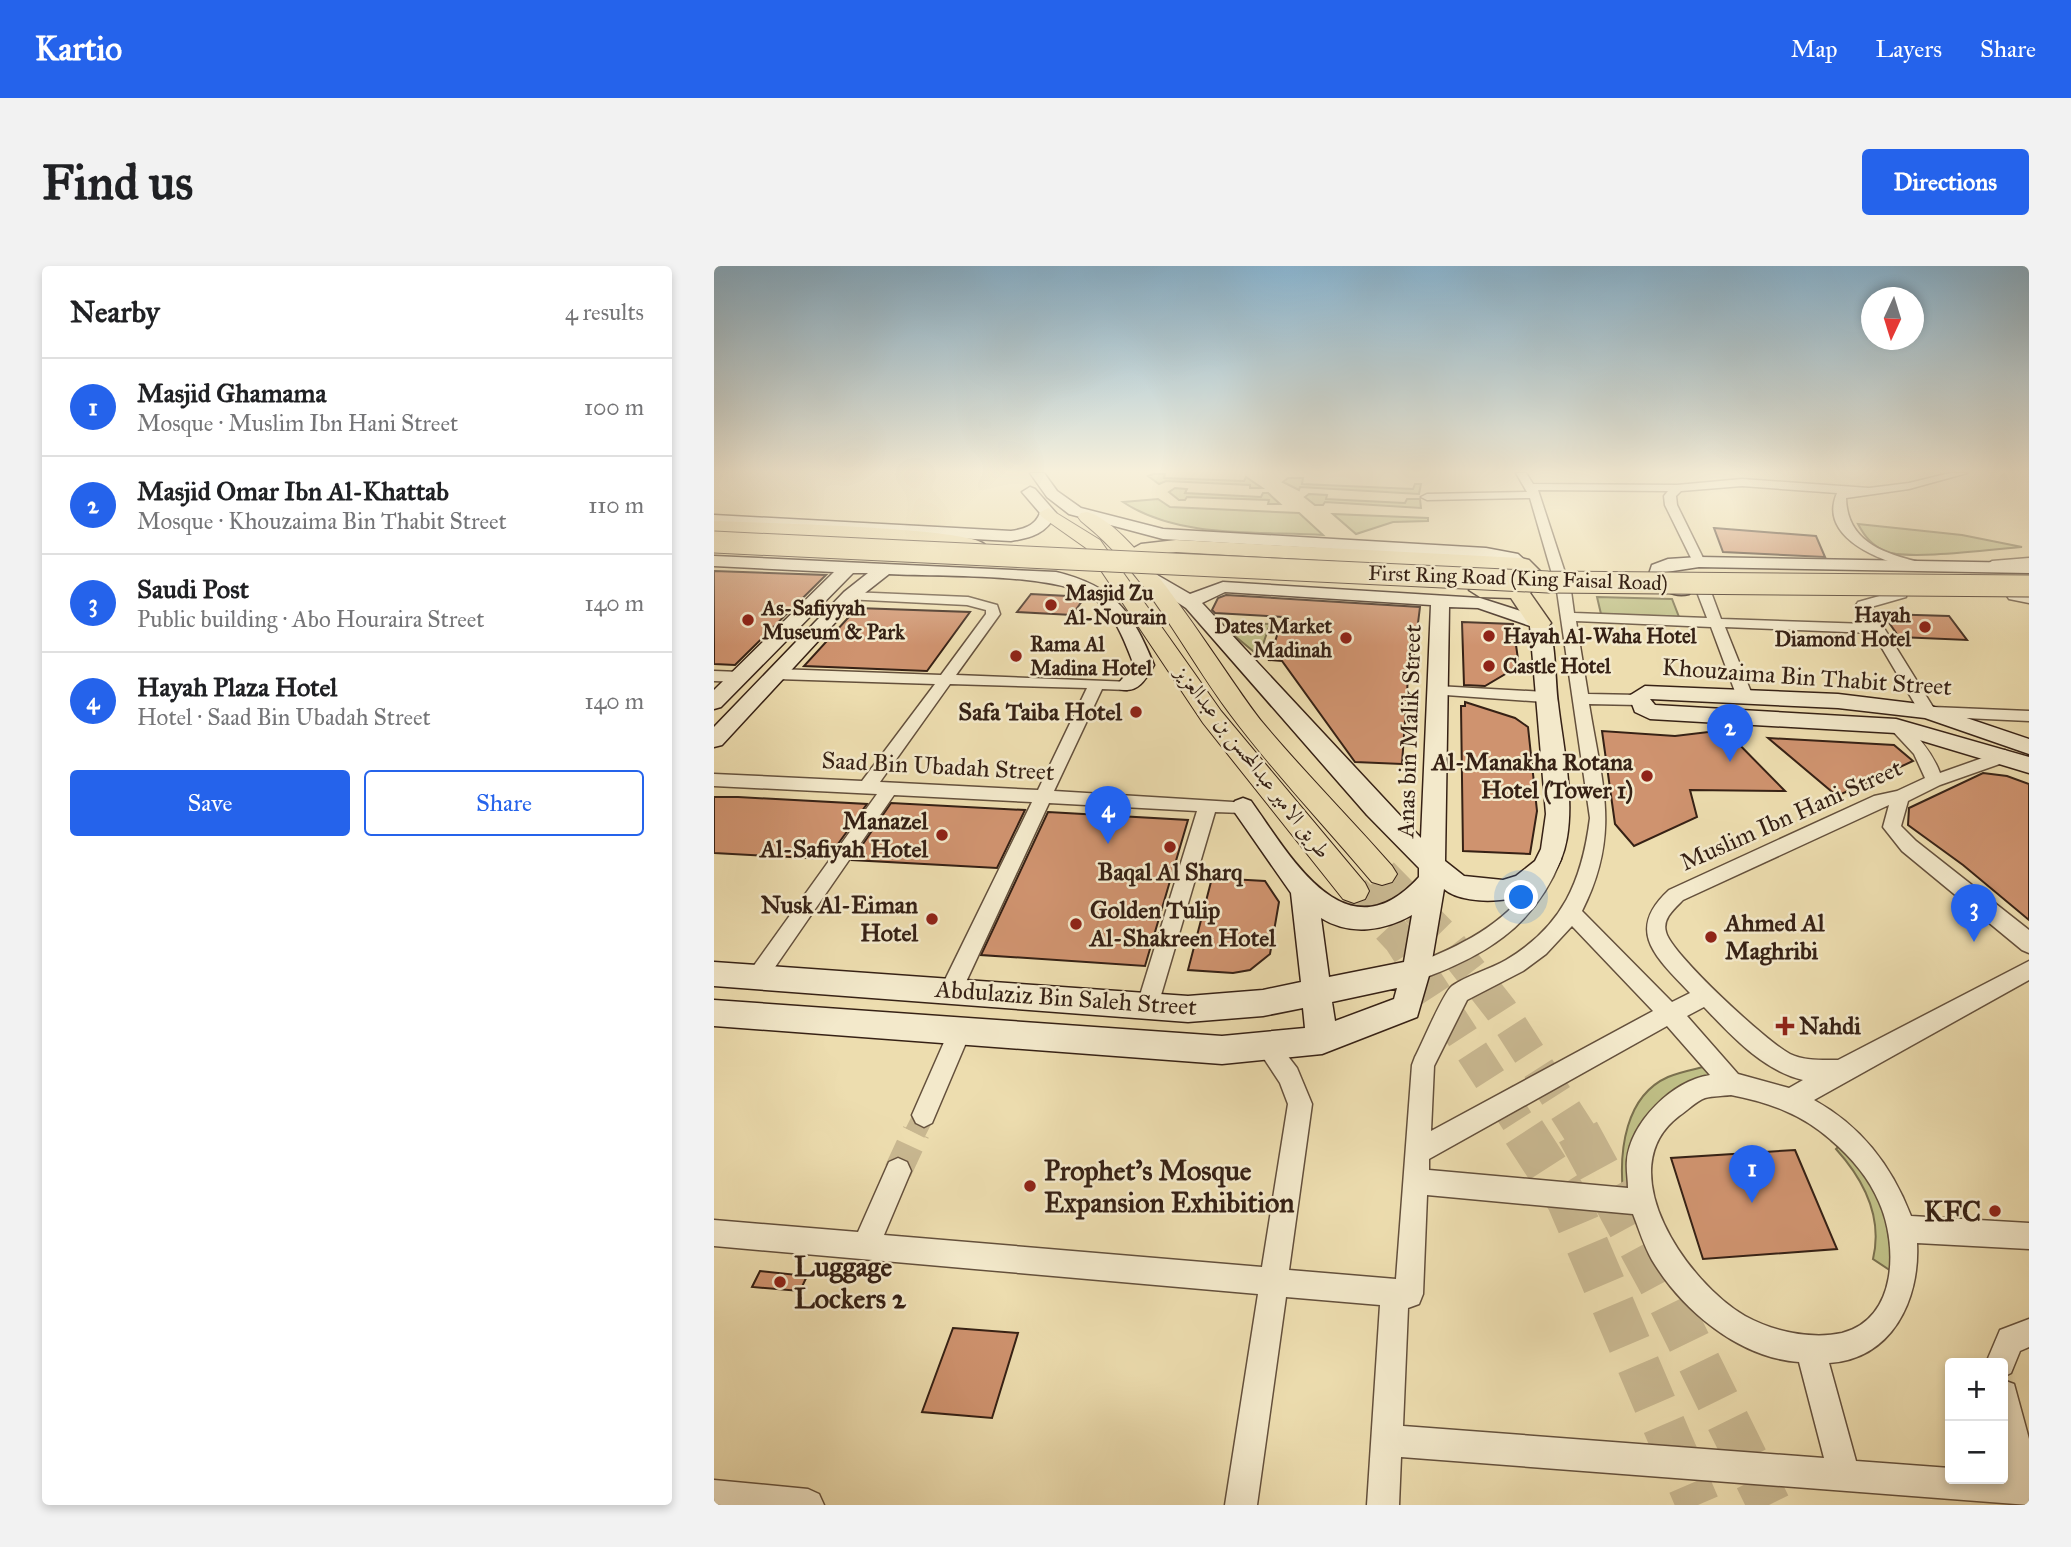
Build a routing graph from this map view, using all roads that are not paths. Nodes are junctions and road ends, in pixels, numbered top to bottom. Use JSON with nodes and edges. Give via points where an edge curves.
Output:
{"nodes":[{"id":1,"x":751,"y":531,"type":"edge"},
{"id":2,"x":843,"y":531,"type":"edge"},
{"id":3,"x":1029,"y":531,"type":"edge"},
{"id":4,"x":1074,"y":531,"type":"edge"},
{"id":5,"x":1102,"y":531,"type":"edge"},
{"id":6,"x":1158,"y":531,"type":"edge"},
{"id":7,"x":1545,"y":531,"type":"edge"},
{"id":8,"x":1684,"y":531,"type":"edge"},
{"id":9,"x":1848,"y":531,"type":"edge"},
{"id":10,"x":1012,"y":536,"type":"junction"},
{"id":11,"x":714,"y":542,"type":"edge"},
{"id":12,"x":714,"y":550,"type":"edge"},
{"id":13,"x":980,"y":558,"type":"junction"},
{"id":14,"x":714,"y":561,"type":"edge"},
{"id":15,"x":1137,"y":562,"type":"junction"},
{"id":16,"x":1699,"y":562,"type":"junction"},
{"id":17,"x":2029,"y":562,"type":"edge"},
{"id":18,"x":1521,"y":565,"type":"junction"},
{"id":19,"x":1915,"y":565,"type":"junction"},
{"id":20,"x":1970,"y":566,"type":"junction"},
{"id":21,"x":848,"y":568,"type":"junction"},
{"id":22,"x":2029,"y":568,"type":"edge"},
{"id":23,"x":885,"y":569,"type":"junction"},
{"id":24,"x":2029,"y":576,"type":"edge"},
{"id":25,"x":1564,"y":591,"type":"junction"},
{"id":26,"x":1100,"y":592,"type":"junction"},
{"id":27,"x":1518,"y":592,"type":"junction"},
{"id":28,"x":1700,"y":594,"type":"junction"},
{"id":29,"x":1901,"y":594,"type":"junction"},
{"id":30,"x":2025,"y":594,"type":"edge"},
{"id":31,"x":850,"y":596,"type":"junction"},
{"id":32,"x":1440,"y":599,"type":"junction"},
{"id":33,"x":1192,"y":604,"type":"junction"},
{"id":34,"x":1133,"y":612,"type":"junction"},
{"id":35,"x":1567,"y":617,"type":"junction"},
{"id":36,"x":1539,"y":623,"type":"junction"},
{"id":37,"x":1716,"y":623,"type":"junction"},
{"id":38,"x":1877,"y":629,"type":"junction"},
{"id":39,"x":777,"y":674,"type":"junction"},
{"id":40,"x":714,"y":676,"type":"edge"},
{"id":41,"x":740,"y":677,"type":"junction"},
{"id":42,"x":946,"y":680,"type":"junction"},
{"id":43,"x":1127,"y":685,"type":"joint"},
{"id":44,"x":1096,"y":686,"type":"junction"},
{"id":45,"x":1437,"y":691,"type":"junction"},
{"id":46,"x":1545,"y":697,"type":"junction"},
{"id":47,"x":1745,"y":697,"type":"junction"},
{"id":48,"x":1579,"y":699,"type":"junction"},
{"id":49,"x":1639,"y":700,"type":"junction"},
{"id":50,"x":714,"y":702,"type":"edge"},
{"id":51,"x":1928,"y":712,"type":"junction"},
{"id":52,"x":2029,"y":716,"type":"edge"},
{"id":53,"x":1896,"y":726,"type":"junction"},
{"id":54,"x":714,"y":740,"type":"edge"},
{"id":55,"x":2028,"y":753,"type":"edge"},
{"id":56,"x":2004,"y":756,"type":"junction"},
{"id":57,"x":714,"y":780,"type":"edge"},
{"id":58,"x":1934,"y":780,"type":"junction"},
{"id":59,"x":868,"y":786,"type":"junction"},
{"id":60,"x":891,"y":788,"type":"junction"},
{"id":61,"x":1045,"y":796,"type":"junction"},
{"id":62,"x":1900,"y":797,"type":"junction"},
{"id":63,"x":1208,"y":805,"type":"junction"},
{"id":64,"x":1243,"y":807,"type":"joint"},
{"id":65,"x":1549,"y":859,"type":"junction"},
{"id":66,"x":1432,"y":872,"type":"junction"},
{"id":67,"x":1382,"y":874,"type":"tunnel mouth"},
{"id":68,"x":1304,"y":889,"type":"junction"},
{"id":69,"x":1354,"y":891,"type":"tunnel mouth"},
{"id":70,"x":1572,"y":912,"type":"junction"},
{"id":71,"x":2028,"y":942,"type":"edge"},
{"id":72,"x":2029,"y":970,"type":"edge"},
{"id":73,"x":1416,"y":972,"type":"junction"},
{"id":74,"x":714,"y":974,"type":"edge"},
{"id":75,"x":757,"y":978,"type":"junction"},
{"id":76,"x":951,"y":990,"type":"junction"},
{"id":77,"x":1316,"y":993,"type":"junction"},
{"id":78,"x":1706,"y":995,"type":"junction"},
{"id":79,"x":1148,"y":1005,"type":"junction"},
{"id":80,"x":1406,"y":1008,"type":"joint"},
{"id":81,"x":714,"y":1013,"type":"edge"},
{"id":82,"x":1671,"y":1015,"type":"junction"},
{"id":83,"x":960,"y":1031,"type":"junction"},
{"id":84,"x":1322,"y":1040,"type":"junction"},
{"id":85,"x":1266,"y":1045,"type":"junction"},
{"id":86,"x":1840,"y":1072,"type":"junction"},
{"id":87,"x":1731,"y":1084,"type":"junction"},
{"id":88,"x":1791,"y":1100,"type":"junction"},
{"id":89,"x":923,"y":1115,"type":"tunnel mouth"},
{"id":90,"x":1417,"y":1152,"type":"junction"},
{"id":91,"x":898,"y":1171,"type":"tunnel mouth"},
{"id":92,"x":1414,"y":1181,"type":"junction"},
{"id":93,"x":1641,"y":1202,"type":"junction"},
{"id":94,"x":1902,"y":1229,"type":"junction"},
{"id":95,"x":714,"y":1233,"type":"edge"},
{"id":96,"x":2029,"y":1236,"type":"edge"},
{"id":97,"x":865,"y":1247,"type":"junction"},
{"id":98,"x":1273,"y":1283,"type":"junction"},
{"id":99,"x":1395,"y":1295,"type":"junction"},
{"id":100,"x":2029,"y":1333,"type":"edge"},
{"id":101,"x":1811,"y":1352,"type":"junction"},
{"id":102,"x":2003,"y":1358,"type":"edge"},
{"id":103,"x":2008,"y":1414,"type":"edge"},
{"id":104,"x":1387,"y":1440,"type":"junction"},
{"id":105,"x":1844,"y":1476,"type":"junction"},
{"id":106,"x":2028,"y":1490,"type":"edge"},
{"id":107,"x":714,"y":1496,"type":"edge"},
{"id":108,"x":808,"y":1505,"type":"edge"},
{"id":109,"x":1241,"y":1505,"type":"edge"},
{"id":110,"x":1383,"y":1505,"type":"edge"}],
"edges":[{"from":1,"to":13,"type":"highway","name":"First Ring Road (King Faisal Road)"},
{"from":2,"to":10,"type":"main road"},
{"from":3,"to":10,"type":"main road"},
{"from":4,"to":34,"type":"main road","name":"طريق الامير عبدالمحسن بن عبدالعزيز","via":[[1093,544]]},
{"from":5,"to":15,"type":"main road","name":"طريق الامير عبدالمحسن بن عبدالعزيز"},
{"from":6,"to":18,"type":"main road","via":[[1184,537],[1486,553],[1512,558]]},
{"from":7,"to":25,"type":"street"},
{"from":8,"to":16,"type":"street"},
{"from":9,"to":19,"type":"street","via":[[1876,554]]},
{"from":10,"to":13,"type":"main road","via":[[1033,539],[1044,548],[1020,567]]},
{"from":11,"to":13,"type":"highway","name":"First Ring Road (King Faisal Road)","bridge":true},
{"from":12,"to":13,"type":"highway","bridge":true},
{"from":13,"to":15,"type":"highway","name":"First Ring Road (King Faisal Road)","bridge":true},
{"from":13,"to":23,"type":"main road"},
{"from":13,"to":26,"type":"main road","via":[[1078,581]]},
{"from":14,"to":21,"type":"main road"},
{"from":15,"to":18,"type":"highway","via":[[1187,547]]},
{"from":15,"to":24,"type":"highway","name":"First Ring Road (King Faisal Road)"},
{"from":15,"to":27,"type":"highway","bridge":true,"via":[[1168,573]]},
{"from":15,"to":30,"type":"highway","name":"First Ring Road (King Faisal Road)","bridge":true,"via":[[1548,582]]},
{"from":15,"to":33,"type":"main road"},
{"from":15,"to":67,"type":"main road","name":"طريق الامير عبدالمحسن بن عبدالعزيز","via":[[1239,709]]},
{"from":16,"to":19,"type":"main road"},
{"from":16,"to":28,"type":"main road","via":[[1668,564],[1658,569],[1657,577],[1665,585]]},
{"from":17,"to":20,"type":"street"},
{"from":18,"to":27,"type":"highway","via":[[1530,572],[1530,581]]},
{"from":19,"to":20,"type":"main road"},
{"from":20,"to":22,"type":"main road"},
{"from":21,"to":23,"type":"main road"},
{"from":21,"to":41,"type":"main road"},
{"from":23,"to":31,"type":"main road"},
{"from":25,"to":28,"type":"street"},
{"from":25,"to":35,"type":"street"},
{"from":26,"to":34,"type":"main road"},
{"from":26,"to":34,"type":"main road"},
{"from":27,"to":36,"type":"highway"},
{"from":28,"to":29,"type":"main road"},
{"from":28,"to":37,"type":"street"},
{"from":29,"to":30,"type":"main road"},
{"from":29,"to":38,"type":"street","via":[[1863,605]]},
{"from":31,"to":39,"type":"main road"},
{"from":31,"to":42,"type":"street","via":[[968,601],[992,608],[993,614]]},
{"from":32,"to":33,"type":"main road","via":[[1223,587],[1197,597]]},
{"from":32,"to":36,"type":"main road","via":[[1480,603]]},
{"from":32,"to":45,"type":"main road","name":"Anas bin Malik Street"},
{"from":33,"to":66,"type":"main road"},
{"from":34,"to":43,"type":"main road","via":[[1144,665]]},
{"from":34,"to":69,"type":"main road","name":"طريق الامير عبدالمحسن بن عبدالعزيز"},
{"from":35,"to":37,"type":"street"},
{"from":35,"to":48,"type":"street"},
{"from":36,"to":46,"type":"main road"},
{"from":37,"to":38,"type":"street"},
{"from":37,"to":47,"type":"street"},
{"from":38,"to":51,"type":"street"},
{"from":39,"to":42,"type":"street"},
{"from":39,"to":54,"type":"main road"},
{"from":40,"to":41,"type":"street"},
{"from":41,"to":50,"type":"main road"},
{"from":42,"to":44,"type":"street"},
{"from":42,"to":59,"type":"street"},
{"from":43,"to":44,"type":"street"},
{"from":44,"to":61,"type":"street"},
{"from":45,"to":46,"type":"street"},
{"from":45,"to":66,"type":"main road","name":"Anas bin Malik Street"},
{"from":46,"to":65,"type":"main road","via":[[1558,814]]},
{"from":47,"to":49,"type":"main road","name":"Khouzaima Bin Thabit Street","via":[[1645,692]]},
{"from":47,"to":51,"type":"main road","name":"Khouzaima Bin Thabit Street","via":[[1838,701]]},
{"from":48,"to":49,"type":"street"},
{"from":48,"to":70,"type":"street","via":[[1599,818],[1593,869]]},
{"from":49,"to":53,"type":"main road","name":"Khouzaima Bin Thabit Street","via":[[1650,712]]},
{"from":51,"to":52,"type":"street","name":"Khouzaima Bin Thabit Street"},
{"from":51,"to":55,"type":"main road"},
{"from":53,"to":56,"type":"main road","name":"Khouzaima Bin Thabit Street"},
{"from":53,"to":58,"type":"street","via":[[1917,744]]},
{"from":55,"to":56,"type":"main road","name":"Khouzaima Bin Thabit Street"},
{"from":56,"to":58,"type":"street","name":"Muslim Ibn Hani Street"},
{"from":57,"to":59,"type":"street","name":"Saad Bin Ubadah Street"},
{"from":58,"to":62,"type":"street","name":"Muslim Ibn Hani Street"},
{"from":59,"to":60,"type":"street","name":"Saad Bin Ubadah Street"},
{"from":60,"to":61,"type":"street","name":"Saad Bin Ubadah Street"},
{"from":60,"to":75,"type":"street"},
{"from":61,"to":63,"type":"street","name":"Saad Bin Ubadah Street"},
{"from":61,"to":76,"type":"street"},
{"from":62,"to":71,"type":"street","via":[[1892,827],[1909,846]]},
{"from":62,"to":78,"type":"street","name":"Muslim Ibn Hani Street","via":[[1881,800],[1676,895],[1659,912],[1655,934],[1668,957]]},
{"from":63,"to":64,"type":"street","name":"Saad Bin Ubadah Street"},
{"from":63,"to":79,"type":"street"},
{"from":64,"to":68,"type":"main road"},
{"from":65,"to":66,"type":"main road","via":[[1524,884],[1503,890],[1457,885]]},
{"from":65,"to":73,"type":"street","via":[[1546,879],[1500,930],[1443,963]]},
{"from":66,"to":68,"type":"main road","via":[[1419,897],[1396,913],[1371,920],[1347,921],[1324,909]]},
{"from":66,"to":73,"type":"main road","name":"Anas bin Malik Street"},
{"from":68,"to":77,"type":"main road"},
{"from":70,"to":82,"type":"street"},
{"from":70,"to":90,"type":"street","via":[[1540,948],[1500,976],[1459,993],[1423,1065]]},
{"from":72,"to":86,"type":"street"},
{"from":73,"to":77,"type":"main road","name":"Abdulaziz Bin Saleh Street"},
{"from":73,"to":80,"type":"main road","name":"Anas bin Malik Street"},
{"from":74,"to":75,"type":"main road","name":"Abdulaziz Bin Saleh Street"},
{"from":75,"to":76,"type":"main road","name":"Abdulaziz Bin Saleh Street"},
{"from":76,"to":79,"type":"main road","name":"Abdulaziz Bin Saleh Street"},
{"from":77,"to":79,"type":"main road","name":"Abdulaziz Bin Saleh Street","via":[[1188,1009]]},
{"from":77,"to":84,"type":"main road"},
{"from":78,"to":82,"type":"street"},
{"from":78,"to":86,"type":"street","name":"Muslim Ibn Hani Street","via":[[1780,1061],[1808,1071]]},
{"from":80,"to":84,"type":"main road","name":"Abdulaziz Bin Saleh Street"},
{"from":81,"to":83,"type":"main road","name":"Abdulaziz Bin Saleh Street"},
{"from":82,"to":87,"type":"street"},
{"from":82,"to":90,"type":"street","via":[[1582,1059]]},
{"from":83,"to":85,"type":"main road","name":"Abdulaziz Bin Saleh Street","via":[[1222,1050]]},
{"from":83,"to":89,"type":"street"},
{"from":84,"to":85,"type":"main road","name":"Abdulaziz Bin Saleh Street"},
{"from":85,"to":98,"type":"street","via":[[1289,1076],[1300,1104]]},
{"from":86,"to":88,"type":"street"},
{"from":87,"to":88,"type":"street","via":[[1769,1090]]},
{"from":87,"to":93,"type":"street","via":[[1697,1089],[1669,1105],[1649,1130],[1639,1163]]},
{"from":88,"to":94,"type":"street","via":[[1843,1133],[1873,1168],[1896,1208]]},
{"from":90,"to":92,"type":"street"},
{"from":91,"to":97,"type":"street"},
{"from":92,"to":93,"type":"street"},
{"from":92,"to":99,"type":"street","via":[[1409,1294]]},
{"from":93,"to":101,"type":"street","via":[[1656,1244],[1670,1265],[1721,1320],[1765,1343]]},
{"from":94,"to":96,"type":"street"},
{"from":94,"to":101,"type":"street","via":[[1902,1292],[1883,1324],[1852,1346]]},
{"from":95,"to":97,"type":"street"},
{"from":97,"to":98,"type":"street"},
{"from":98,"to":99,"type":"street"},
{"from":98,"to":109,"type":"street"},
{"from":99,"to":104,"type":"street"},
{"from":100,"to":102,"type":"street","via":[[2010,1340]]},
{"from":101,"to":105,"type":"street"},
{"from":103,"to":106,"type":"street"},
{"from":104,"to":105,"type":"street"},
{"from":104,"to":110,"type":"street"},
{"from":105,"to":106,"type":"street"},
{"from":107,"to":108,"type":"street"}]}
